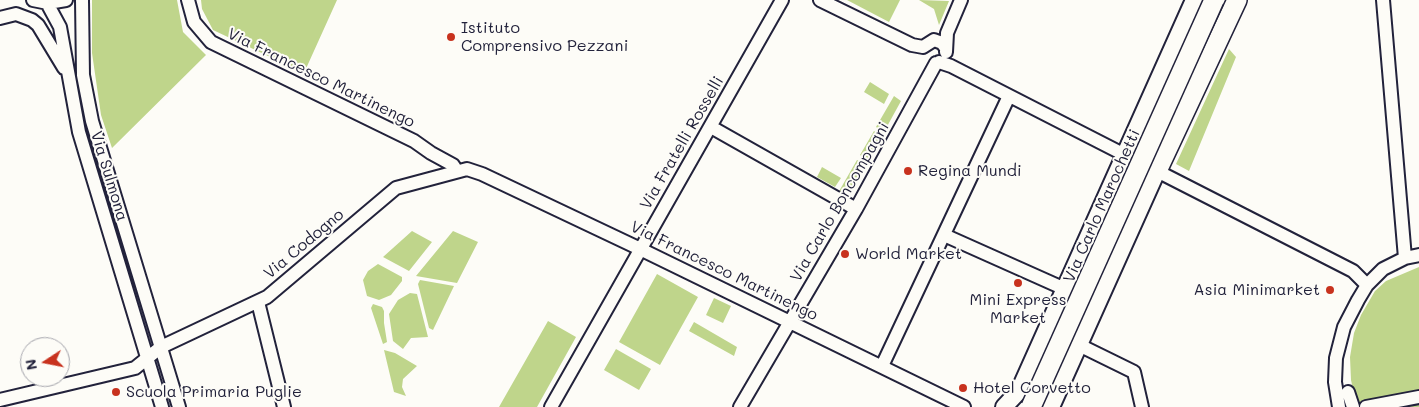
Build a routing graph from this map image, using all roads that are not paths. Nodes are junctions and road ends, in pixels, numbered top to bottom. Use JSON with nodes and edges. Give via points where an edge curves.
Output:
{"nodes":[{"id":1,"x":33,"y":0,"type":"edge"},
{"id":2,"x":66,"y":0,"type":"edge"},
{"id":3,"x":82,"y":0,"type":"edge"},
{"id":4,"x":188,"y":0,"type":"edge"},
{"id":5,"x":782,"y":0,"type":"edge"},
{"id":6,"x":820,"y":0,"type":"edge"},
{"id":7,"x":961,"y":0,"type":"edge"},
{"id":8,"x":1194,"y":0,"type":"edge"},
{"id":9,"x":1214,"y":0,"type":"edge"},
{"id":10,"x":1237,"y":0,"type":"edge"},
{"id":11,"x":1383,"y":0,"type":"edge"},
{"id":12,"x":47,"y":3,"type":"junction"},
{"id":13,"x":0,"y":18,"type":"edge"},
{"id":14,"x":920,"y":48,"type":"junction"},
{"id":15,"x":943,"y":59,"type":"junction"},
{"id":16,"x":67,"y":73,"type":"junction"},
{"id":17,"x":1009,"y":96,"type":"junction"},
{"id":18,"x":711,"y":127,"type":"junction"},
{"id":19,"x":1125,"y":155,"type":"junction"},
{"id":20,"x":462,"y":170,"type":"junction"},
{"id":21,"x":1157,"y":171,"type":"junction"},
{"id":22,"x":856,"y":209,"type":"junction"},
{"id":23,"x":944,"y":235,"type":"junction"},
{"id":24,"x":641,"y":249,"type":"junction"},
{"id":25,"x":1419,"y":254,"type":"edge"},
{"id":26,"x":1405,"y":258,"type":"junction"},
{"id":27,"x":1367,"y":285,"type":"junction"},
{"id":28,"x":1065,"y":290,"type":"junction"},
{"id":29,"x":258,"y":302,"type":"junction"},
{"id":30,"x":789,"y":321,"type":"junction"},
{"id":31,"x":1079,"y":345,"type":"junction"},
{"id":32,"x":160,"y":347,"type":"junction"},
{"id":33,"x":147,"y":358,"type":"junction"},
{"id":34,"x":882,"y":366,"type":"junction"},
{"id":35,"x":1348,"y":392,"type":"dead end"},
{"id":36,"x":1419,"y":397,"type":"edge"},
{"id":37,"x":0,"y":400,"type":"edge"},
{"id":38,"x":162,"y":407,"type":"edge"},
{"id":39,"x":179,"y":407,"type":"edge"},
{"id":40,"x":284,"y":407,"type":"edge"},
{"id":41,"x":551,"y":407,"type":"edge"},
{"id":42,"x":740,"y":407,"type":"edge"},
{"id":43,"x":964,"y":407,"type":"edge"},
{"id":44,"x":1004,"y":407,"type":"edge"},
{"id":45,"x":1031,"y":407,"type":"edge"},
{"id":46,"x":1051,"y":407,"type":"edge"},
{"id":47,"x":1142,"y":407,"type":"edge"},
{"id":48,"x":1339,"y":407,"type":"edge"},
{"id":49,"x":1353,"y":407,"type":"edge"},
{"id":50,"x":1366,"y":407,"type":"edge"}],
"edges":[{"from":1,"to":12,"type":"street"},
{"from":2,"to":12,"type":"street"},
{"from":3,"to":32,"type":"street","name":"Via Sulmona","via":[[81,49],[87,98]]},
{"from":4,"to":20,"type":"street","name":"Via Francesco Martinengo","via":[[194,22],[211,42],[414,141]]},
{"from":5,"to":18,"type":"street","name":"Via Fratelli Rosselli"},
{"from":6,"to":14,"type":"street"},
{"from":7,"to":15,"type":"street","name":"Via Carlo Boncompagni","via":[[947,33]]},
{"from":8,"to":19,"type":"main road","name":"Via Carlo Marochetti"},
{"from":9,"to":45,"type":"highway","bridge":true},
{"from":10,"to":21,"type":"highway"},
{"from":11,"to":26,"type":"street"},
{"from":12,"to":16,"type":"street","name":"Via Sulmona","via":[[63,37]]},
{"from":13,"to":16,"type":"street","via":[[16,14],[32,20]]},
{"from":14,"to":15,"type":"street","via":[[926,60]]},
{"from":14,"to":15,"type":"street","via":[[934,40],[942,43]]},
{"from":15,"to":17,"type":"street"},
{"from":15,"to":22,"type":"street","name":"Via Carlo Boncompagni"},
{"from":16,"to":33,"type":"street","name":"Via Sulmona","via":[[79,132]]},
{"from":17,"to":19,"type":"street"},
{"from":17,"to":23,"type":"street"},
{"from":18,"to":22,"type":"street"},
{"from":18,"to":24,"type":"street","name":"Via Fratelli Rosselli"},
{"from":19,"to":28,"type":"main road","name":"Via Carlo Marochetti"},
{"from":20,"to":24,"type":"street","name":"Via Francesco Martinengo","via":[[482,174]]},
{"from":20,"to":29,"type":"street","name":"Via Codogno","via":[[396,188]]},
{"from":21,"to":27,"type":"street","via":[[1353,271]]},
{"from":21,"to":31,"type":"main road"},
{"from":22,"to":30,"type":"street","name":"Via Carlo Boncompagni"},
{"from":23,"to":28,"type":"street"},
{"from":23,"to":34,"type":"street"},
{"from":24,"to":30,"type":"street","name":"Via Francesco Martinengo"},
{"from":24,"to":41,"type":"street","name":"Via Fratelli Rosselli"},
{"from":25,"to":26,"type":"street"},
{"from":26,"to":27,"type":"street","via":[[1383,269]]},
{"from":27,"to":48,"type":"street","via":[[1338,346],[1335,382]]},
{"from":28,"to":44,"type":"main road","name":"Via Carlo Marochetti","via":[[1019,391]]},
{"from":29,"to":32,"type":"street","name":"Via Codogno"},
{"from":29,"to":40,"type":"street"},
{"from":30,"to":34,"type":"street","name":"Via Francesco Martinengo"},
{"from":30,"to":42,"type":"street","name":"Via Carlo Boncompagni"},
{"from":31,"to":46,"type":"main road"},
{"from":31,"to":47,"type":"street","via":[[1133,371]]},
{"from":32,"to":33,"type":"street"},
{"from":32,"to":39,"type":"street","name":"Via Sulmona"},
{"from":33,"to":37,"type":"street","via":[[135,368]]},
{"from":33,"to":38,"type":"street","name":"Via Sulmona"},
{"from":34,"to":43,"type":"street","name":"Via Francesco Martinengo"},
{"from":35,"to":49,"type":"street"},
{"from":36,"to":50,"type":"street"}]}
